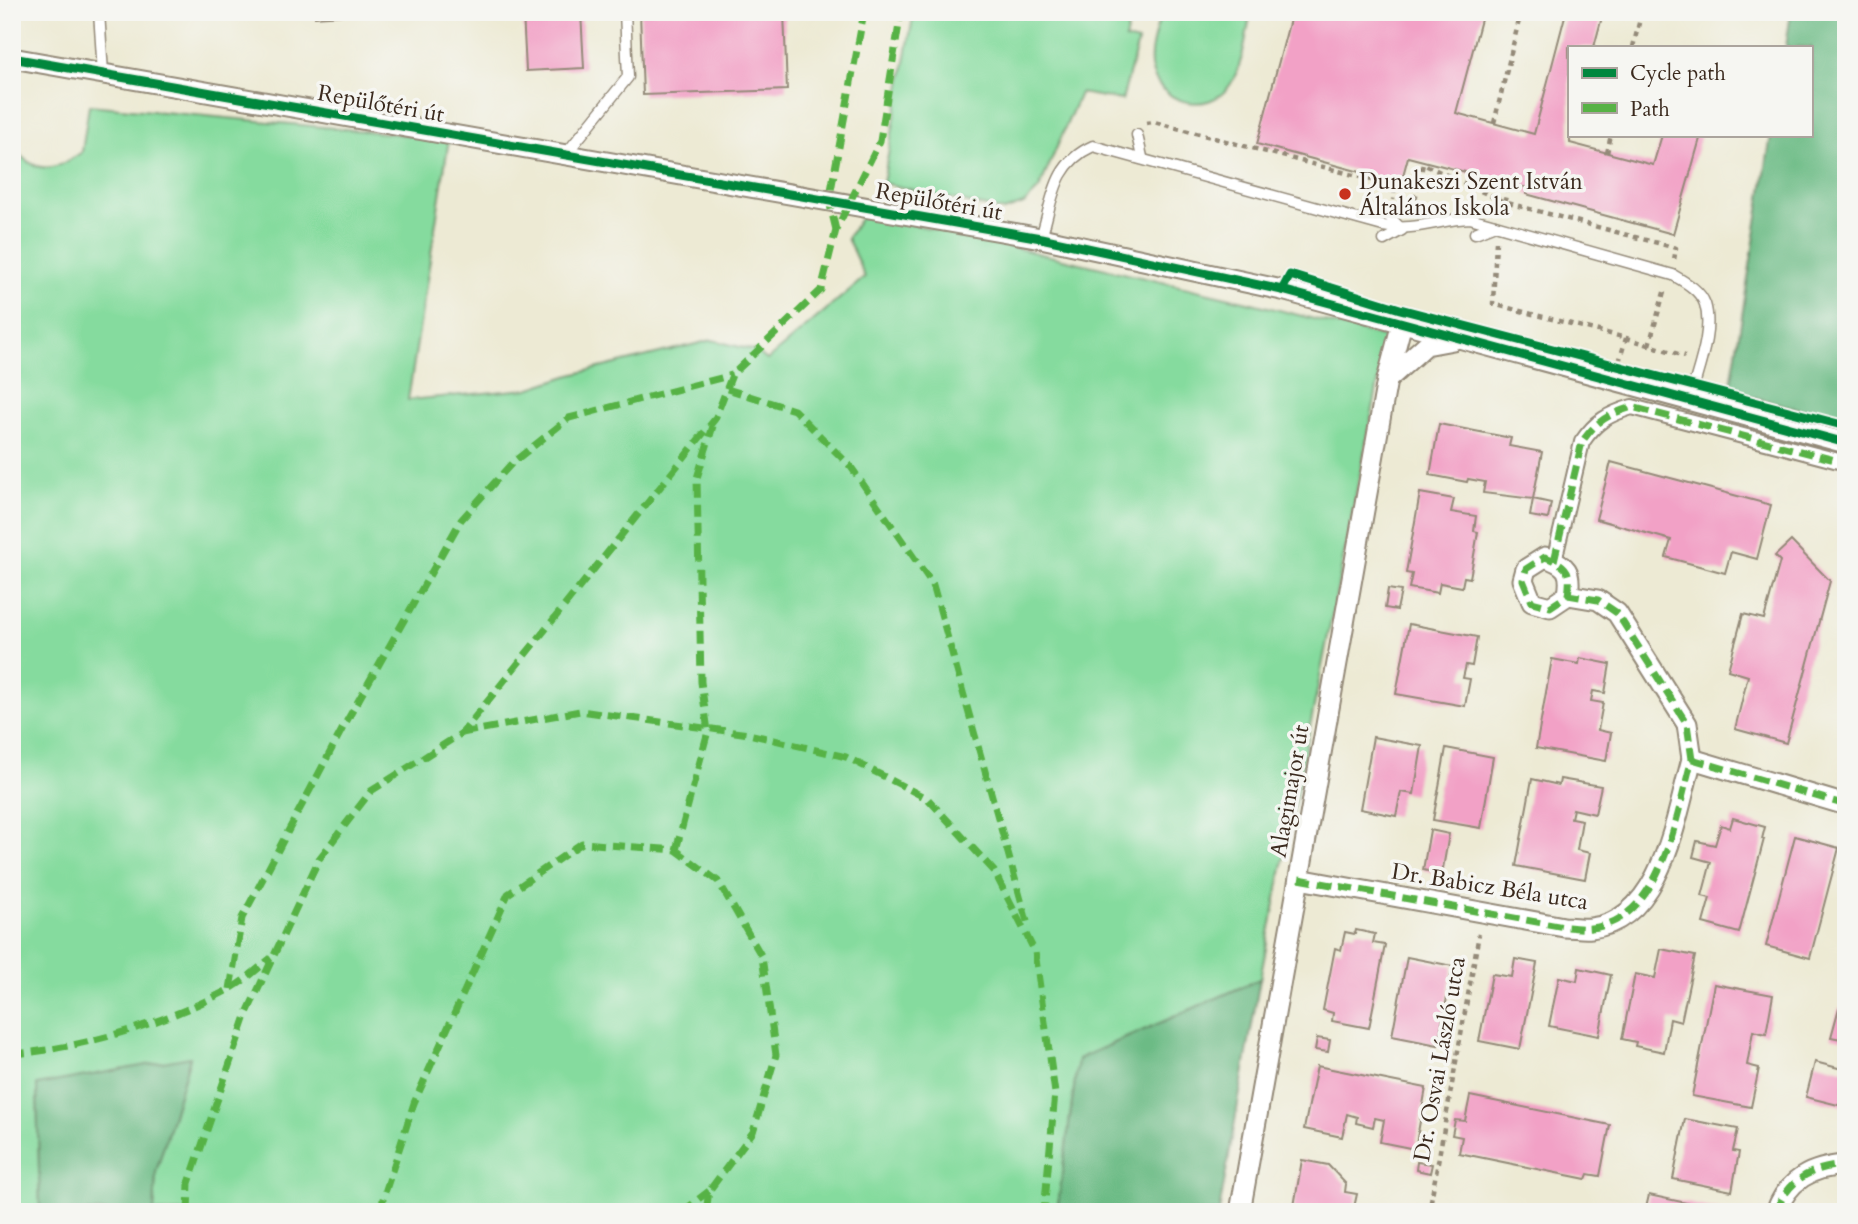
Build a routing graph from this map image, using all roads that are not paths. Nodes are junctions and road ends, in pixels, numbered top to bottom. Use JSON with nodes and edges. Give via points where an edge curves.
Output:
{"nodes":[{"id":1,"x":99,"y":12,"type":"edge"},
{"id":2,"x":625,"y":12,"type":"edge"},
{"id":3,"x":12,"y":58,"type":"edge"},
{"id":4,"x":103,"y":74,"type":"junction"},
{"id":5,"x":1137,"y":135,"type":"road end"},
{"id":6,"x":566,"y":155,"type":"junction"},
{"id":7,"x":1142,"y":157,"type":"junction"},
{"id":8,"x":1389,"y":210,"type":"road end"},
{"id":9,"x":1497,"y":225,"type":"junction"},
{"id":10,"x":1402,"y":230,"type":"junction"},
{"id":11,"x":1475,"y":233,"type":"dead end"},
{"id":12,"x":1041,"y":238,"type":"junction"},
{"id":13,"x":1384,"y":240,"type":"dead end"},
{"id":14,"x":1402,"y":323,"type":"junction"},
{"id":15,"x":1462,"y":339,"type":"junction"},
{"id":16,"x":1387,"y":380,"type":"junction"},
{"id":17,"x":1690,"y":400,"type":"junction"},
{"id":18,"x":1846,"y":443,"type":"edge"},
{"id":19,"x":1846,"y":463,"type":"edge"},
{"id":20,"x":1554,"y":561,"type":"junction"},
{"id":21,"x":1568,"y":595,"type":"junction"},
{"id":22,"x":1692,"y":759,"type":"junction"},
{"id":23,"x":1846,"y":805,"type":"edge"},
{"id":24,"x":1299,"y":879,"type":"junction"},
{"id":25,"x":1846,"y":1165,"type":"edge"},
{"id":26,"x":1240,"y":1212,"type":"edge"},
{"id":27,"x":1776,"y":1212,"type":"edge"}],
"edges":[{"from":1,"to":4,"type":"lane"},
{"from":2,"to":6,"type":"lane","via":[[628,77]]},
{"from":3,"to":4,"type":"street","name":"Repülőtéri út"},
{"from":4,"to":6,"type":"street","name":"Repülőtéri út"},
{"from":5,"to":7,"type":"lane"},
{"from":6,"to":12,"type":"street","name":"Repülőtéri út"},
{"from":7,"to":10,"type":"lane"},
{"from":7,"to":12,"type":"lane","via":[[1093,146],[1070,159]]},
{"from":8,"to":10,"type":"lane"},
{"from":9,"to":10,"type":"lane","via":[[1470,218]]},
{"from":9,"to":11,"type":"lane"},
{"from":9,"to":17,"type":"lane","via":[[1670,274],[1696,290],[1704,304],[1707,328]]},
{"from":10,"to":13,"type":"lane"},
{"from":12,"to":14,"type":"street","name":"Repülőtéri út","via":[[1282,290]]},
{"from":14,"to":15,"type":"street","name":"Repülőtéri út"},
{"from":14,"to":16,"type":"street"},
{"from":15,"to":16,"type":"street","name":"Repülőtéri út","via":[[1426,345]]},
{"from":15,"to":17,"type":"street","name":"Repülőtéri út"},
{"from":16,"to":24,"type":"street","name":"Alagimajor út"},
{"from":17,"to":18,"type":"street","name":"Repülőtéri út"},
{"from":19,"to":20,"type":"street","via":[[1632,407],[1620,411],[1592,426],[1583,442]]},
{"from":20,"to":21,"type":"street","via":[[1563,564],[1571,576]]},
{"from":20,"to":21,"type":"street","name":"Dr. Babicz Béla utca","via":[[1545,558],[1526,569],[1522,580],[1532,602],[1550,607]]},
{"from":21,"to":22,"type":"street","name":"Dr. Babicz Béla utca","via":[[1598,600],[1617,613],[1687,724]]},
{"from":22,"to":23,"type":"street"},
{"from":22,"to":24,"type":"street","name":"Dr. Babicz Béla utca","via":[[1650,890],[1614,922],[1591,928]]},
{"from":24,"to":26,"type":"street","name":"Alagimajor út"},
{"from":25,"to":27,"type":"street","via":[[1822,1167],[1798,1178],[1783,1193]]}]}
